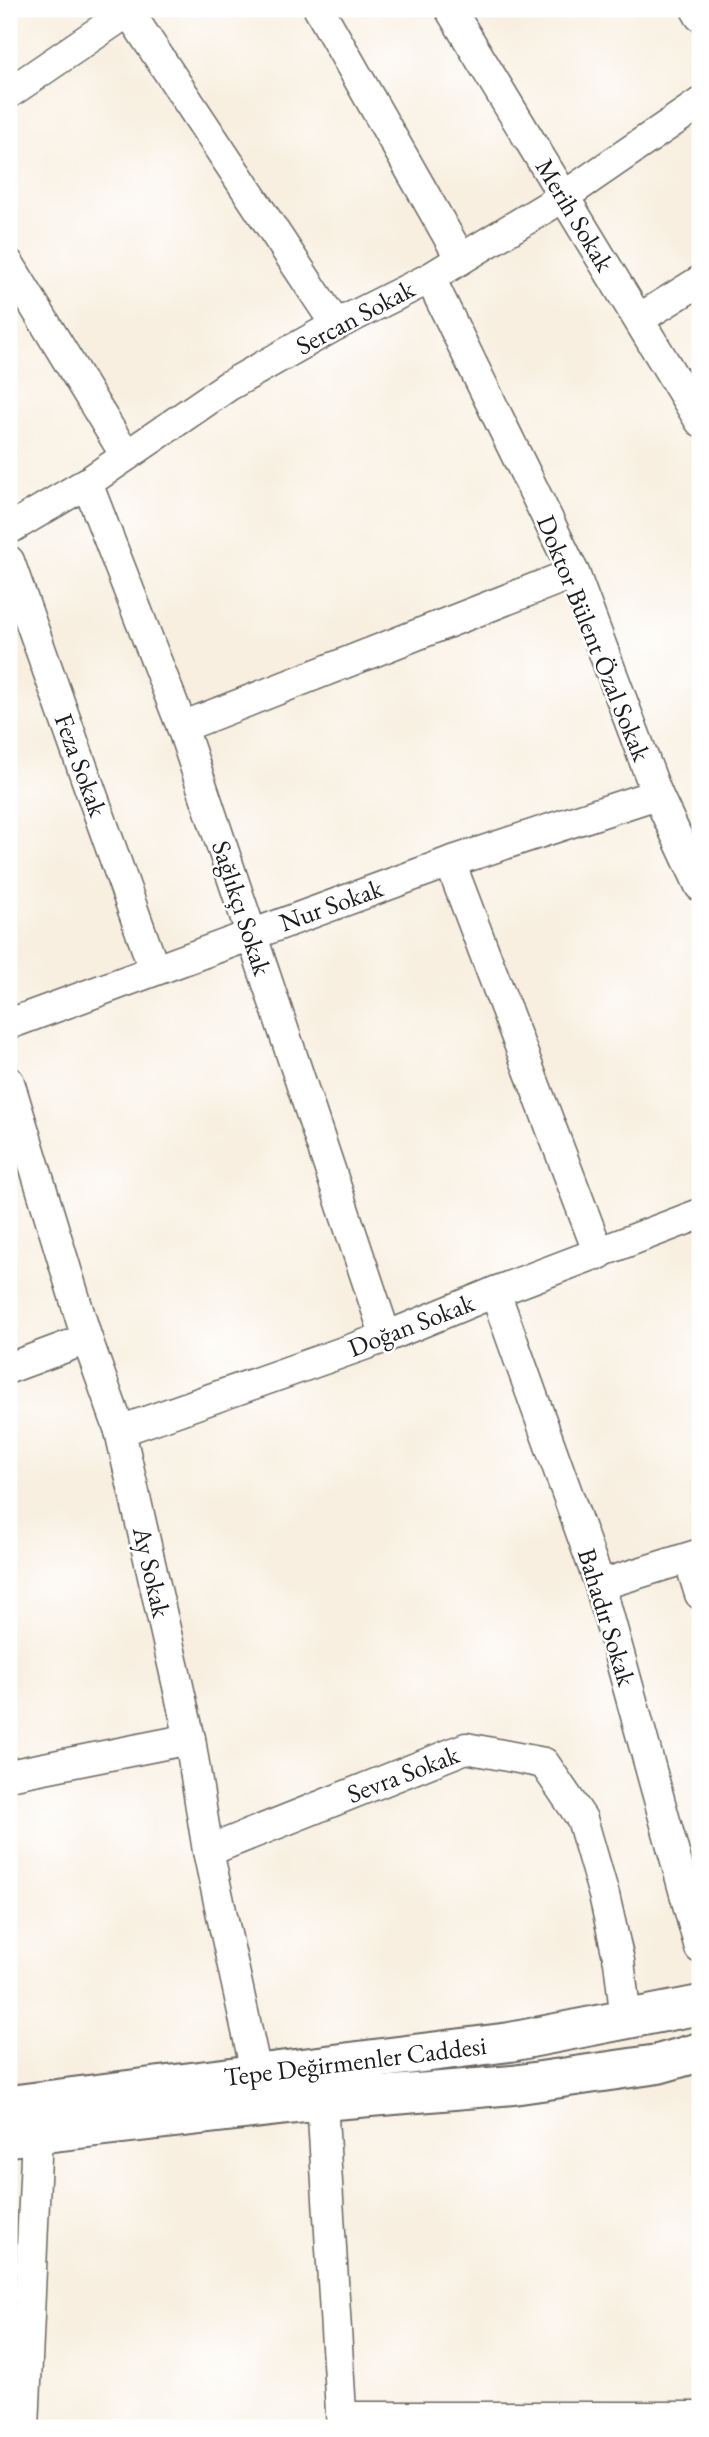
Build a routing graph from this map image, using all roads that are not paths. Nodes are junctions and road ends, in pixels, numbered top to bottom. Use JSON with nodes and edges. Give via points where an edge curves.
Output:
{"nodes":[{"id":1,"x":319,"y":9,"type":"edge"},
{"id":2,"x":450,"y":9,"type":"edge"},
{"id":3,"x":696,"y":9,"type":"edge"},
{"id":4,"x":128,"y":10,"type":"edge"},
{"id":5,"x":700,"y":16,"type":"edge"},
{"id":6,"x":9,"y":93,"type":"edge"},
{"id":7,"x":700,"y":103,"type":"edge"},
{"id":8,"x":564,"y":197,"type":"junction"},
{"id":9,"x":461,"y":259,"type":"junction"},
{"id":10,"x":9,"y":264,"type":"edge"},
{"id":11,"x":430,"y":278,"type":"junction"},
{"id":12,"x":700,"y":281,"type":"edge"},
{"id":13,"x":639,"y":319,"type":"junction"},
{"id":14,"x":336,"y":325,"type":"junction"},
{"id":15,"x":700,"y":421,"type":"edge"},
{"id":16,"x":126,"y":456,"type":"junction"},
{"id":17,"x":87,"y":483,"type":"junction"},
{"id":18,"x":9,"y":529,"type":"edge"},
{"id":19,"x":9,"y":561,"type":"edge"},
{"id":20,"x":574,"y":573,"type":"junction"},
{"id":21,"x":183,"y":727,"type":"junction"},
{"id":22,"x":657,"y":794,"type":"junction"},
{"id":23,"x":450,"y":862,"type":"junction"},
{"id":24,"x":697,"y":868,"type":"edge"},
{"id":25,"x":251,"y":935,"type":"junction"},
{"id":26,"x":154,"y":969,"type":"junction"},
{"id":27,"x":9,"y":1024,"type":"edge"},
{"id":28,"x":9,"y":1082,"type":"edge"},
{"id":29,"x":700,"y":1214,"type":"edge"},
{"id":30,"x":599,"y":1254,"type":"junction"},
{"id":31,"x":495,"y":1292,"type":"junction"},
{"id":32,"x":386,"y":1337,"type":"junction"},
{"id":33,"x":87,"y":1339,"type":"junction"},
{"id":34,"x":9,"y":1367,"type":"edge"},
{"id":35,"x":120,"y":1431,"type":"junction"},
{"id":36,"x":694,"y":1556,"type":"edge"},
{"id":37,"x":600,"y":1586,"type":"junction"},
{"id":38,"x":700,"y":1594,"type":"edge"},
{"id":39,"x":190,"y":1739,"type":"junction"},
{"id":40,"x":9,"y":1775,"type":"edge"},
{"id":41,"x":208,"y":1851,"type":"junction"},
{"id":42,"x":700,"y":1948,"type":"edge"},
{"id":43,"x":700,"y":2005,"type":"edge"},
{"id":44,"x":625,"y":2020,"type":"junction"},
{"id":45,"x":700,"y":2052,"type":"edge"},
{"id":46,"x":256,"y":2072,"type":"junction"},
{"id":47,"x":322,"y":2101,"type":"junction"},
{"id":48,"x":9,"y":2105,"type":"edge"},
{"id":49,"x":23,"y":2135,"type":"edge"},
{"id":50,"x":700,"y":2417,"type":"edge"},
{"id":51,"x":342,"y":2423,"type":"edge"},
{"id":52,"x":24,"y":2428,"type":"edge"}],
"edges":[{"from":1,"to":9,"type":"street"},
{"from":2,"to":8,"type":"street","name":"Merih Sokak"},
{"from":3,"to":5,"type":"street"},
{"from":4,"to":6,"type":"street"},
{"from":4,"to":14,"type":"street"},
{"from":7,"to":8,"type":"street","name":"Sercan Sokak"},
{"from":8,"to":9,"type":"street","name":"Sercan Sokak"},
{"from":8,"to":13,"type":"street","name":"Merih Sokak"},
{"from":9,"to":11,"type":"street","name":"Sercan Sokak"},
{"from":10,"to":16,"type":"street"},
{"from":11,"to":14,"type":"street","name":"Sercan Sokak"},
{"from":11,"to":20,"type":"street","name":"Doktor Bülent Özal Sokak"},
{"from":12,"to":13,"type":"street"},
{"from":13,"to":15,"type":"street","name":"Merih Sokak"},
{"from":14,"to":16,"type":"street","name":"Sercan Sokak","via":[[228,386]]},
{"from":16,"to":17,"type":"street","name":"Sercan Sokak"},
{"from":17,"to":18,"type":"street","name":"Sercan Sokak"},
{"from":17,"to":21,"type":"street","name":"Sağlıkçı Sokak"},
{"from":19,"to":26,"type":"street","name":"Feza Sokak"},
{"from":20,"to":21,"type":"street"},
{"from":20,"to":22,"type":"street","name":"Doktor Bülent Özal Sokak"},
{"from":21,"to":25,"type":"street","name":"Sağlıkçı Sokak"},
{"from":22,"to":23,"type":"street","name":"Nur Sokak"},
{"from":22,"to":24,"type":"street","name":"Doktor Bülent Özal Sokak"},
{"from":23,"to":25,"type":"street","name":"Nur Sokak"},
{"from":23,"to":30,"type":"street"},
{"from":25,"to":26,"type":"street","name":"Nur Sokak"},
{"from":25,"to":32,"type":"street","name":"Sağlıkçı Sokak"},
{"from":26,"to":27,"type":"street","name":"Nur Sokak"},
{"from":28,"to":33,"type":"street","name":"Ay Sokak"},
{"from":29,"to":30,"type":"street","name":"Doğan Sokak"},
{"from":30,"to":31,"type":"street","name":"Doğan Sokak"},
{"from":31,"to":32,"type":"street","name":"Doğan Sokak"},
{"from":31,"to":37,"type":"street","name":"Bahadır Sokak"},
{"from":32,"to":35,"type":"street","name":"Doğan Sokak"},
{"from":33,"to":34,"type":"street"},
{"from":33,"to":35,"type":"street","name":"Ay Sokak"},
{"from":35,"to":39,"type":"street","name":"Ay Sokak"},
{"from":36,"to":37,"type":"street"},
{"from":36,"to":38,"type":"street"},
{"from":37,"to":42,"type":"street","name":"Bahadır Sokak"},
{"from":39,"to":40,"type":"street"},
{"from":39,"to":41,"type":"street","name":"Ay Sokak"},
{"from":41,"to":44,"type":"street","name":"Sevra Sokak","via":[[466,1748],[544,1763],[582,1819],[619,1961]]},
{"from":41,"to":46,"type":"street","name":"Ay Sokak"},
{"from":43,"to":44,"type":"street","name":"Tepe Değirmenler Caddesi"},
{"from":44,"to":46,"type":"street","name":"Tepe Değirmenler Caddesi","via":[[510,2042]]},
{"from":45,"to":47,"type":"street","name":"Tepe Değirmenler Caddesi","via":[[658,2064],[513,2085]]},
{"from":46,"to":48,"type":"street","name":"Tepe Değirmenler Caddesi"},
{"from":47,"to":49,"type":"street","name":"Tepe Değirmenler Caddesi"},
{"from":47,"to":51,"type":"street"},
{"from":49,"to":52,"type":"street"},
{"from":50,"to":51,"type":"street"}]}
